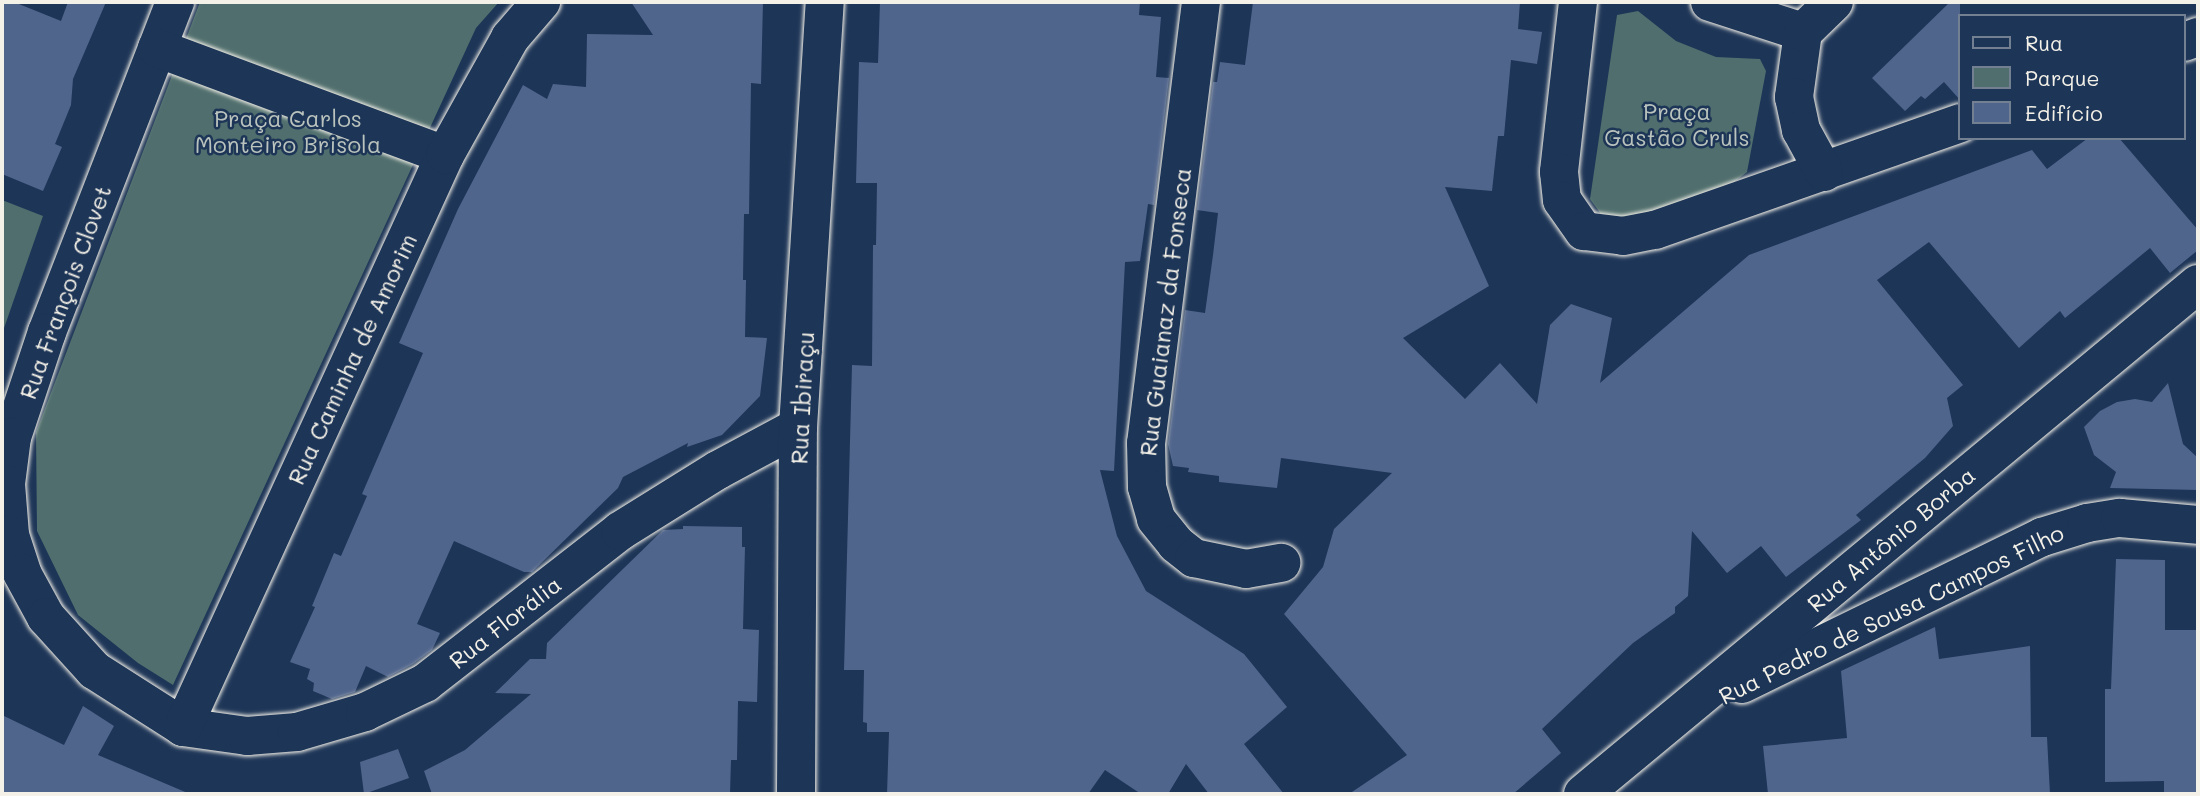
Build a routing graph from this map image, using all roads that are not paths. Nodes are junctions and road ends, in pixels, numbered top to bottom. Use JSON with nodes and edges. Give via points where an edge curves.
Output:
{"nodes":[{"id":1,"x":175,"y":2,"type":"edge"},
{"id":2,"x":541,"y":2,"type":"edge"},
{"id":3,"x":825,"y":2,"type":"edge"},
{"id":4,"x":1201,"y":2,"type":"edge"},
{"id":5,"x":1578,"y":2,"type":"edge"},
{"id":6,"x":1710,"y":2,"type":"edge"},
{"id":7,"x":1834,"y":2,"type":"edge"},
{"id":8,"x":1803,"y":32,"type":"junction"},
{"id":9,"x":156,"y":48,"type":"junction"},
{"id":10,"x":1958,"y":124,"type":"edge"},
{"id":11,"x":445,"y":155,"type":"junction"},
{"id":12,"x":1824,"y":172,"type":"junction"},
{"id":13,"x":2198,"y":284,"type":"edge"},
{"id":14,"x":798,"y":427,"type":"junction"},
{"id":15,"x":2198,"y":525,"type":"edge"},
{"id":16,"x":1281,"y":563,"type":"dead end"},
{"id":17,"x":1672,"y":721,"type":"junction"},
{"id":18,"x":183,"y":727,"type":"junction"},
{"id":19,"x":796,"y":794,"type":"edge"},
{"id":20,"x":1583,"y":794,"type":"edge"}],
"edges":[{"from":1,"to":9,"type":"street","name":"Rua François Clovet"},
{"from":2,"to":11,"type":"street","name":"Rua Caminha de Amorim","via":[[510,38]]},
{"from":3,"to":14,"type":"street","name":"Rua Ibiraçu"},
{"from":4,"to":16,"type":"street","name":"Rua Guaianaz da Fonseca","via":[[1146,443],[1147,487],[1156,519],[1194,558],[1246,569]]},
{"from":5,"to":12,"type":"street","via":[[1559,173],[1563,200],[1584,232],[1623,236],[1655,230]]},
{"from":6,"to":8,"type":"street"},
{"from":7,"to":8,"type":"street"},
{"from":8,"to":12,"type":"street","via":[[1794,97],[1801,130]]},
{"from":9,"to":11,"type":"street"},
{"from":9,"to":18,"type":"street","name":"Rua François Clovet","via":[[47,332],[12,437],[6,484],[10,535],[22,573],[46,617],[94,670]]},
{"from":10,"to":12,"type":"street"},
{"from":11,"to":18,"type":"street","name":"Rua Caminha de Amorim"},
{"from":13,"to":17,"type":"street","name":"Rua Antônio Borba"},
{"from":14,"to":18,"type":"street","name":"Rua Florália","via":[[620,531],[425,683],[365,712],[297,732],[247,736]]},
{"from":14,"to":19,"type":"street","name":"Rua Ibiraçu"},
{"from":15,"to":17,"type":"street","name":"Rua Pedro de Sousa Campos Filho","via":[[2120,518],[2042,537],[1812,647]]},
{"from":17,"to":20,"type":"street","name":"Rua Antônio Borba"}]}
